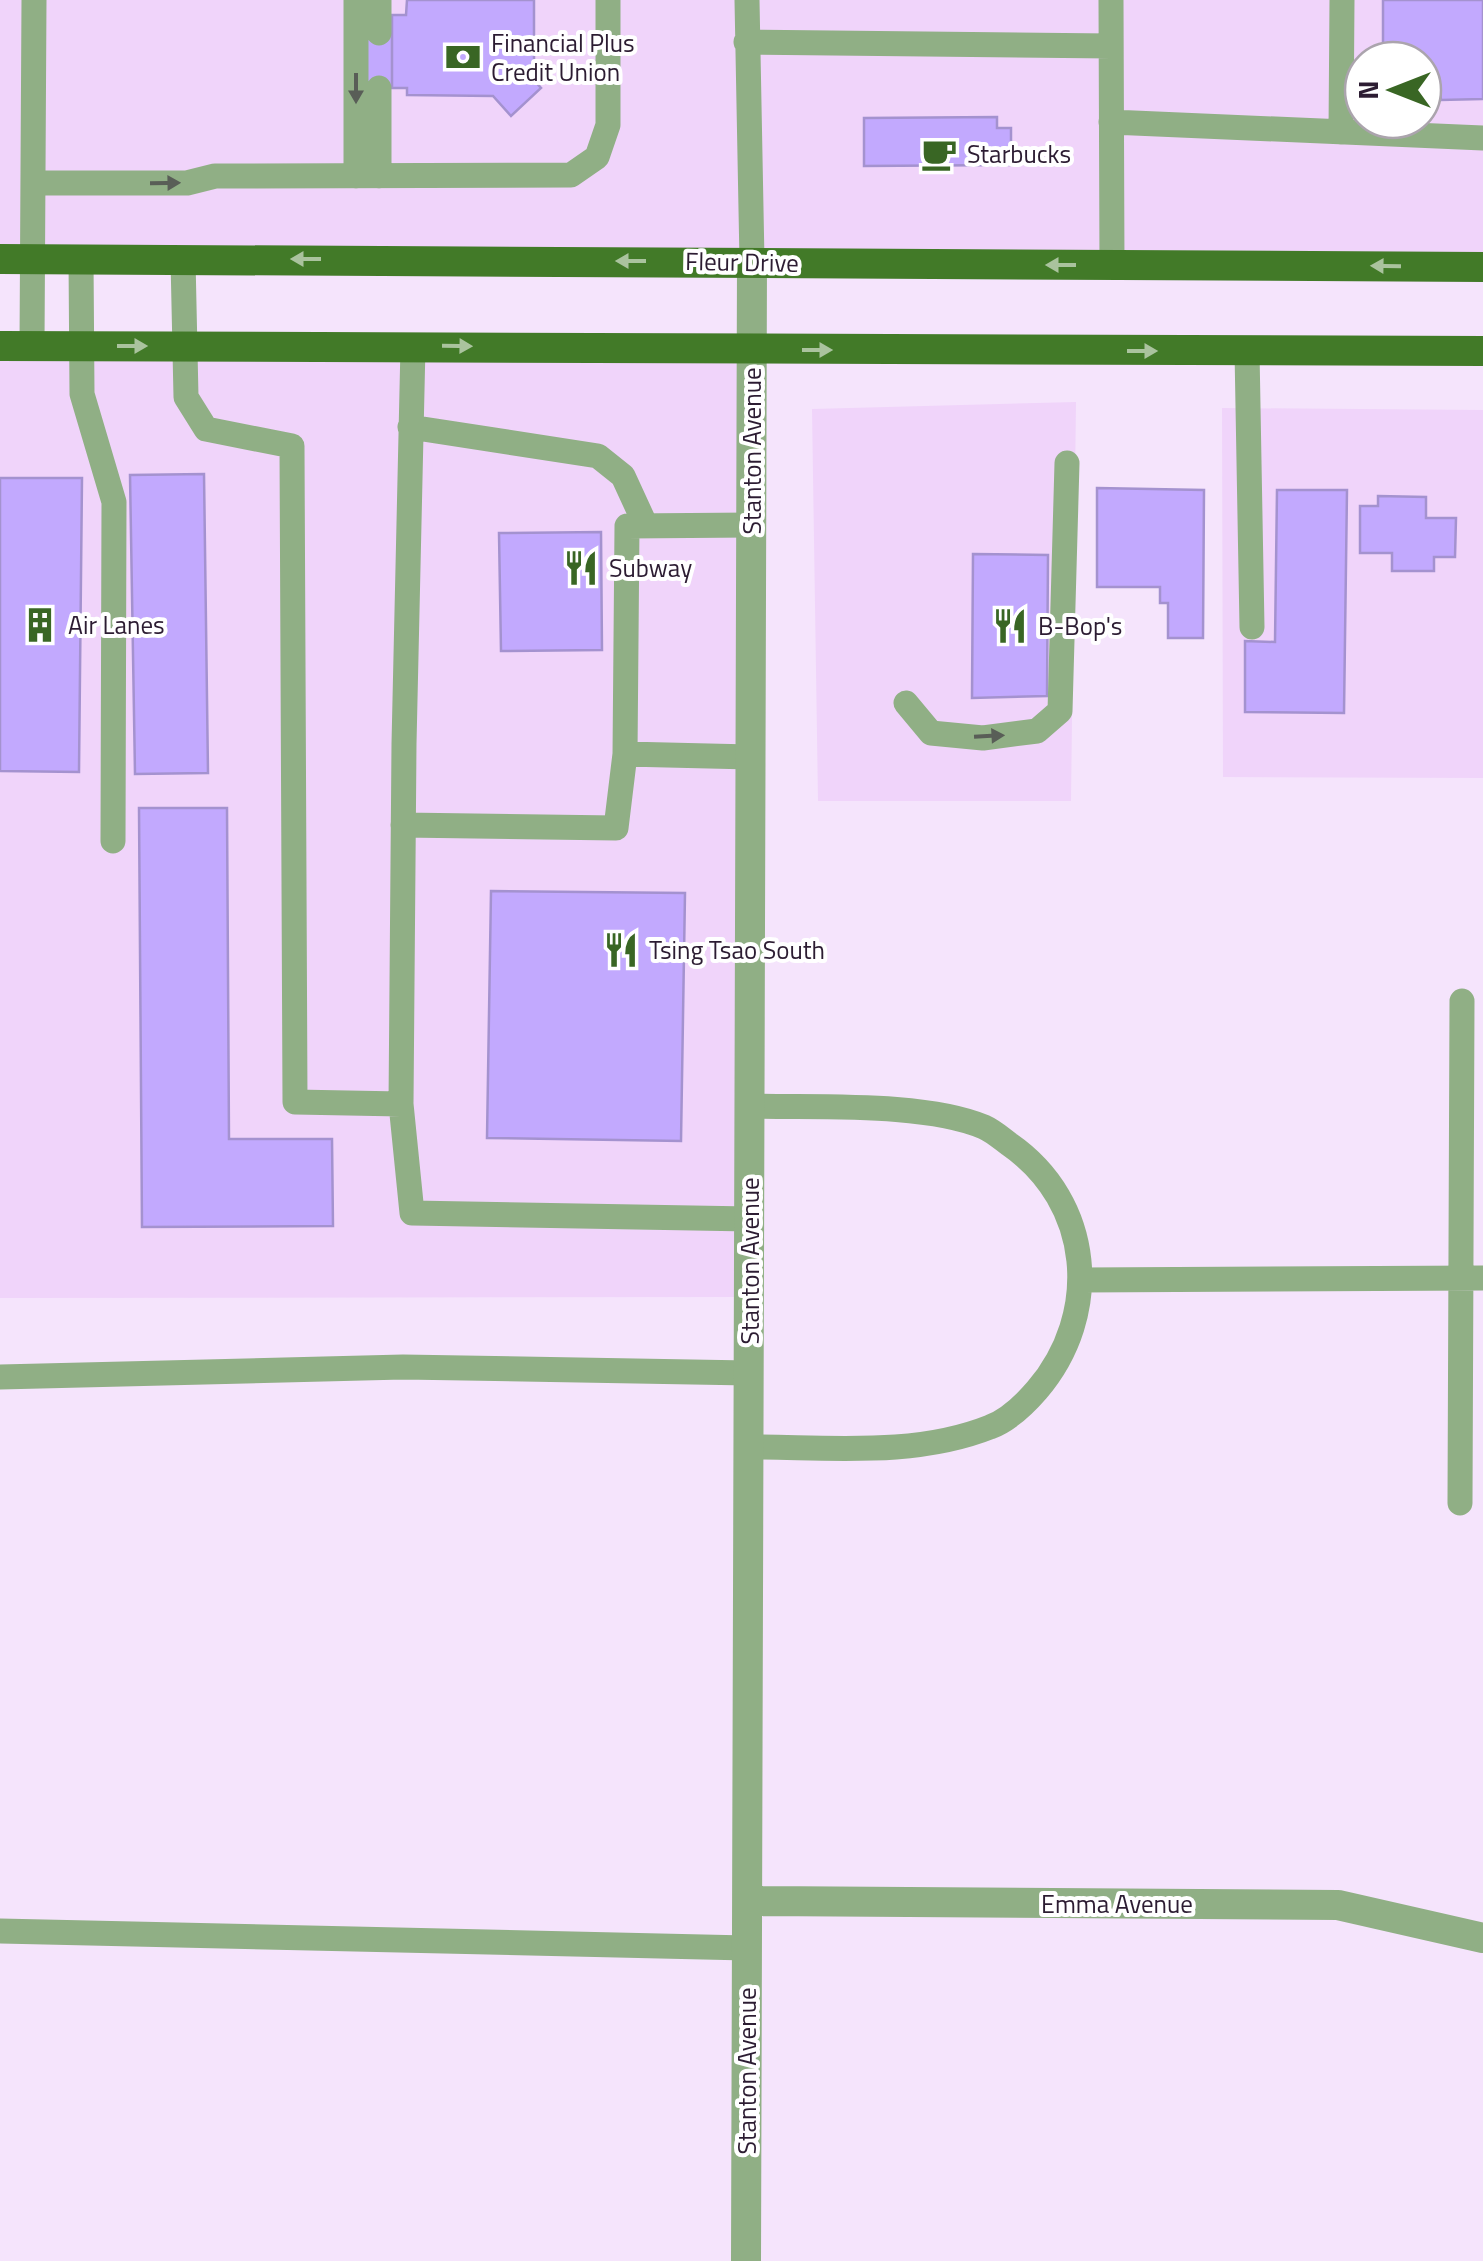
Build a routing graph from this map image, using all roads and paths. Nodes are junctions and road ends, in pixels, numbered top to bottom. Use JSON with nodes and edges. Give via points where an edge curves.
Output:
{"nodes":[{"id":1,"x":34,"y":0,"type":"edge"},
{"id":2,"x":356,"y":0,"type":"edge"},
{"id":3,"x":379,"y":0,"type":"edge"},
{"id":4,"x":608,"y":0,"type":"edge"},
{"id":5,"x":746,"y":0,"type":"edge"},
{"id":6,"x":1111,"y":0,"type":"edge"},
{"id":7,"x":1342,"y":0,"type":"edge"},
{"id":8,"x":379,"y":34,"type":"dead end"},
{"id":9,"x":746,"y":42,"type":"junction"},
{"id":10,"x":1112,"y":46,"type":"junction"},
{"id":11,"x":379,"y":88,"type":"dead end"},
{"id":12,"x":1112,"y":122,"type":"junction"},
{"id":13,"x":1341,"y":132,"type":"junction"},
{"id":14,"x":1483,"y":138,"type":"edge"},
{"id":15,"x":368,"y":176,"type":"junction"},
{"id":16,"x":33,"y":183,"type":"junction"},
{"id":17,"x":0,"y":258,"type":"edge"},
{"id":18,"x":33,"y":258,"type":"junction"},
{"id":19,"x":81,"y":259,"type":"junction"},
{"id":20,"x":183,"y":259,"type":"junction"},
{"id":21,"x":752,"y":261,"type":"junction"},
{"id":22,"x":1112,"y":265,"type":"junction"},
{"id":23,"x":1483,"y":267,"type":"edge"},
{"id":24,"x":0,"y":346,"type":"edge"},
{"id":25,"x":32,"y":346,"type":"junction"},
{"id":26,"x":81,"y":346,"type":"junction"},
{"id":27,"x":185,"y":346,"type":"junction"},
{"id":28,"x":413,"y":346,"type":"junction"},
{"id":29,"x":752,"y":350,"type":"junction"},
{"id":30,"x":1248,"y":351,"type":"junction"},
{"id":31,"x":1483,"y":351,"type":"edge"},
{"id":32,"x":410,"y":426,"type":"junction"},
{"id":33,"x":1067,"y":463,"type":"dead end"},
{"id":34,"x":752,"y":525,"type":"junction"},
{"id":35,"x":646,"y":526,"type":"junction"},
{"id":36,"x":1252,"y":627,"type":"dead end"},
{"id":37,"x":906,"y":703,"type":"dead end"},
{"id":38,"x":626,"y":754,"type":"junction"},
{"id":39,"x":751,"y":757,"type":"junction"},
{"id":40,"x":403,"y":824,"type":"junction"},
{"id":41,"x":114,"y":842,"type":"dead end"},
{"id":42,"x":1462,"y":1001,"type":"dead end"},
{"id":43,"x":401,"y":1104,"type":"junction"},
{"id":44,"x":750,"y":1106,"type":"junction"},
{"id":45,"x":750,"y":1219,"type":"junction"},
{"id":46,"x":1472,"y":1278,"type":"edge"},
{"id":47,"x":1081,"y":1280,"type":"junction"},
{"id":48,"x":750,"y":1373,"type":"junction"},
{"id":49,"x":0,"y":1377,"type":"edge"},
{"id":50,"x":750,"y":1447,"type":"junction"},
{"id":51,"x":1460,"y":1504,"type":"dead end"},
{"id":52,"x":748,"y":1901,"type":"junction"},
{"id":53,"x":0,"y":1931,"type":"edge"},
{"id":54,"x":1483,"y":1938,"type":"edge"},
{"id":55,"x":747,"y":1948,"type":"junction"},
{"id":56,"x":746,"y":2261,"type":"edge"}],
"edges":[{"from":1,"to":16,"type":"lane"},
{"from":2,"to":15,"type":"lane","one_way":true},
{"from":3,"to":8,"type":"lane"},
{"from":4,"to":15,"type":"lane","via":[[608,126],[596,157],[571,175]]},
{"from":5,"to":9,"type":"lane"},
{"from":6,"to":10,"type":"lane"},
{"from":7,"to":13,"type":"lane"},
{"from":9,"to":10,"type":"lane"},
{"from":9,"to":21,"type":"lane"},
{"from":10,"to":12,"type":"lane"},
{"from":11,"to":15,"type":"lane"},
{"from":12,"to":13,"type":"lane"},
{"from":12,"to":22,"type":"lane"},
{"from":13,"to":14,"type":"lane"},
{"from":16,"to":15,"type":"lane","one_way":true},
{"from":16,"to":18,"type":"lane"},
{"from":17,"to":18,"type":"main road","name":"Fleur Drive"},
{"from":18,"to":19,"type":"main road","name":"Fleur Drive"},
{"from":18,"to":25,"type":"lane"},
{"from":19,"to":20,"type":"main road","name":"Fleur Drive"},
{"from":19,"to":26,"type":"lane"},
{"from":21,"to":20,"type":"main road","name":"Fleur Drive","one_way":true},
{"from":20,"to":27,"type":"lane"},
{"from":22,"to":21,"type":"main road","name":"Fleur Drive","one_way":true},
{"from":21,"to":29,"type":"street","name":"Stanton Avenue"},
{"from":23,"to":22,"type":"main road","name":"Fleur Drive","one_way":true},
{"from":24,"to":25,"type":"main road"},
{"from":25,"to":26,"type":"main road"},
{"from":26,"to":27,"type":"main road","one_way":true},
{"from":26,"to":41,"type":"lane","via":[[82,394],[114,502]]},
{"from":27,"to":28,"type":"main road"},
{"from":27,"to":43,"type":"lane","via":[[186,398],[206,429],[292,446],[295,1102]]},
{"from":28,"to":29,"type":"main road","one_way":true},
{"from":28,"to":32,"type":"lane"},
{"from":29,"to":30,"type":"main road","one_way":true},
{"from":29,"to":34,"type":"street","name":"Stanton Avenue"},
{"from":30,"to":31,"type":"main road"},
{"from":30,"to":36,"type":"lane"},
{"from":32,"to":35,"type":"lane","via":[[598,456],[623,476]]},
{"from":32,"to":40,"type":"lane"},
{"from":37,"to":33,"type":"lane","one_way":true,"via":[[931,733],[983,738],[1037,731],[1060,711]]},
{"from":34,"to":35,"type":"lane"},
{"from":34,"to":39,"type":"street","name":"Stanton Avenue"},
{"from":35,"to":38,"type":"lane","via":[[627,526]]},
{"from":38,"to":39,"type":"lane"},
{"from":38,"to":40,"type":"lane","via":[[616,828]]},
{"from":39,"to":44,"type":"street","name":"Stanton Avenue"},
{"from":40,"to":43,"type":"lane"},
{"from":42,"to":46,"type":"lane"},
{"from":43,"to":45,"type":"lane","via":[[412,1214]]},
{"from":44,"to":45,"type":"street","name":"Stanton Avenue"},
{"from":44,"to":47,"type":"lane","via":[[937,1113],[986,1128],[1030,1158],[1052,1185],[1075,1232]]},
{"from":45,"to":48,"type":"street","name":"Stanton Avenue"},
{"from":46,"to":47,"type":"lane"},
{"from":46,"to":51,"type":"lane"},
{"from":47,"to":50,"type":"lane","via":[[1076,1319],[1056,1368],[1022,1407],[993,1427],[926,1446]]},
{"from":48,"to":49,"type":"lane","via":[[403,1367]]},
{"from":48,"to":50,"type":"street","name":"Stanton Avenue"},
{"from":50,"to":52,"type":"street","name":"Stanton Avenue"},
{"from":52,"to":54,"type":"street","name":"Emma Avenue","via":[[1338,1905]]},
{"from":52,"to":55,"type":"street","name":"Stanton Avenue"},
{"from":53,"to":55,"type":"lane"},
{"from":55,"to":56,"type":"street","name":"Stanton Avenue"}]}
